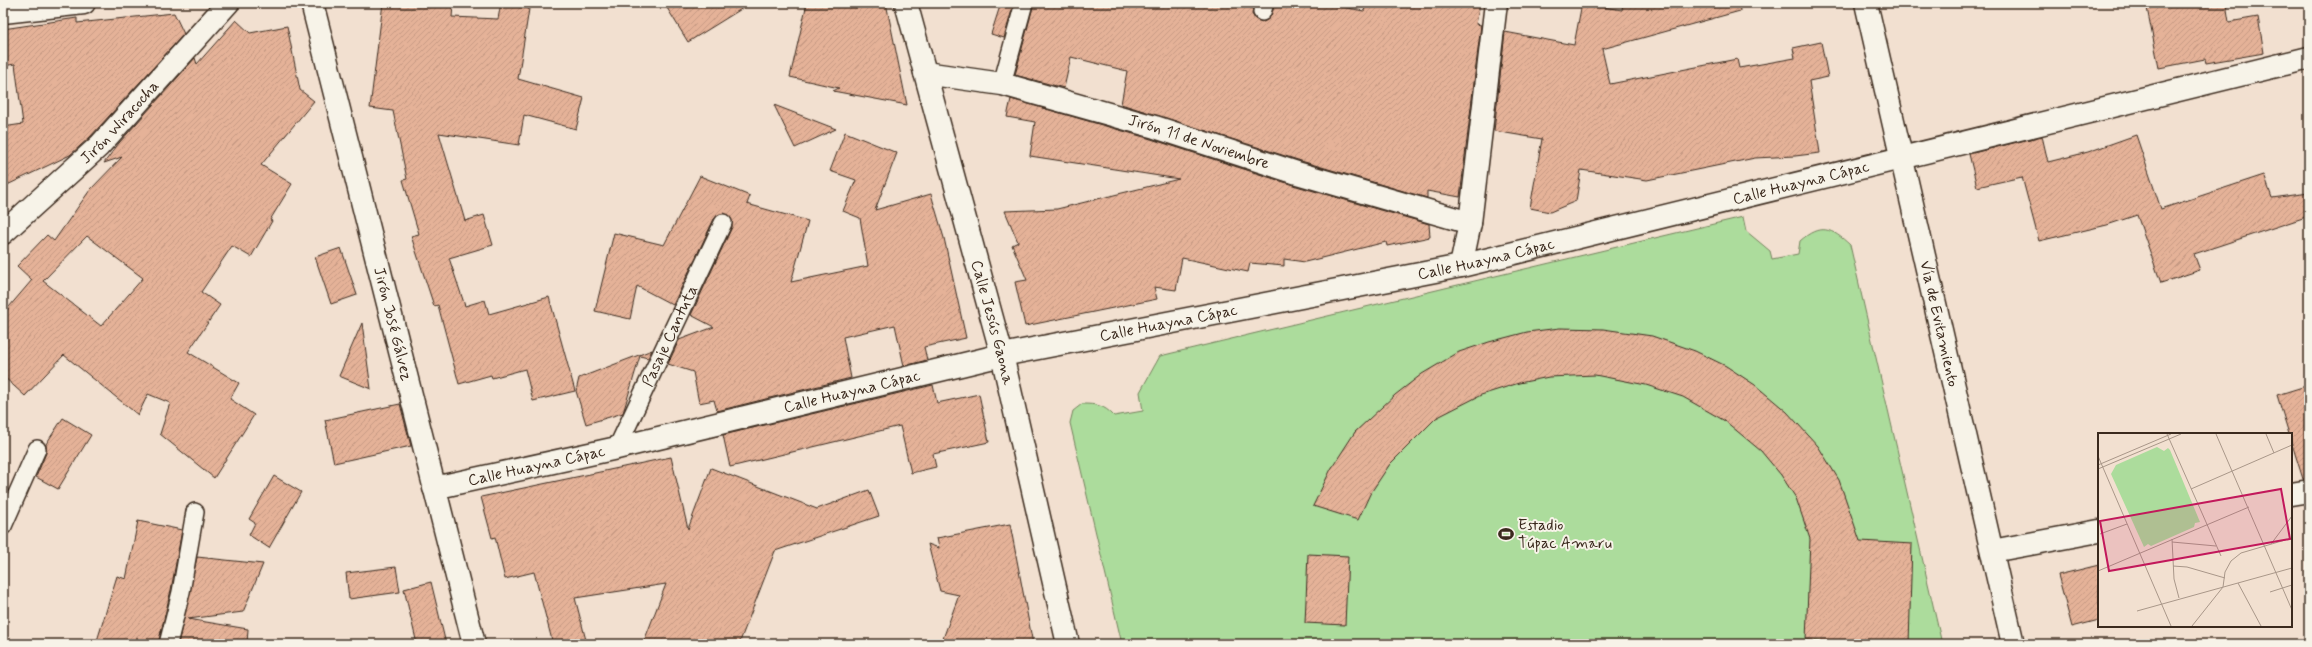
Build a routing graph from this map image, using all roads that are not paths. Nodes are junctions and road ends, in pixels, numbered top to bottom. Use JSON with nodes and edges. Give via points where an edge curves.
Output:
{"nodes":[{"id":1,"x":84,"y":3,"type":"edge"},
{"id":2,"x":228,"y":3,"type":"edge"},
{"id":3,"x":312,"y":3,"type":"edge"},
{"id":4,"x":906,"y":3,"type":"edge"},
{"id":5,"x":1024,"y":3,"type":"edge"},
{"id":6,"x":1496,"y":3,"type":"edge"},
{"id":7,"x":1866,"y":3,"type":"edge"},
{"id":8,"x":3,"y":12,"type":"edge"},
{"id":9,"x":2309,"y":58,"type":"edge"},
{"id":10,"x":925,"y":73,"type":"junction"},
{"id":11,"x":1002,"y":84,"type":"junction"},
{"id":12,"x":1902,"y":158,"type":"junction"},
{"id":13,"x":723,"y":223,"type":"dead end"},
{"id":14,"x":1470,"y":223,"type":"junction"},
{"id":15,"x":3,"y":233,"type":"edge"},
{"id":16,"x":1461,"y":266,"type":"junction"},
{"id":17,"x":1002,"y":355,"type":"junction"},
{"id":18,"x":617,"y":448,"type":"junction"},
{"id":19,"x":37,"y":449,"type":"dead end"},
{"id":20,"x":434,"y":488,"type":"junction"},
{"id":21,"x":2309,"y":491,"type":"edge"},
{"id":22,"x":2292,"y":494,"type":"edge"},
{"id":23,"x":195,"y":512,"type":"dead end"},
{"id":24,"x":3,"y":526,"type":"edge"},
{"id":25,"x":2098,"y":531,"type":"edge"},
{"id":26,"x":1992,"y":552,"type":"junction"},
{"id":27,"x":168,"y":644,"type":"edge"},
{"id":28,"x":474,"y":644,"type":"edge"},
{"id":29,"x":1068,"y":644,"type":"edge"},
{"id":30,"x":2013,"y":644,"type":"edge"}],
"edges":[{"from":1,"to":8,"type":"main road"},
{"from":2,"to":15,"type":"main road","name":"Jirón Wiracocha","via":[[99,146]]},
{"from":3,"to":20,"type":"main road","name":"Jirón José Gálvez"},
{"from":4,"to":10,"type":"main road","name":"Calle Jesús Gaona"},
{"from":5,"to":11,"type":"lane"},
{"from":6,"to":14,"type":"main road"},
{"from":7,"to":12,"type":"main road","name":"Vía de Evitamiento"},
{"from":9,"to":12,"type":"main road","name":"Calle Huayna Cápac"},
{"from":10,"to":11,"type":"main road","name":"Jirón 11 de Noviembre"},
{"from":10,"to":17,"type":"main road","name":"Calle Jesús Gaona"},
{"from":11,"to":14,"type":"main road","name":"Jirón 11 de Noviembre","via":[[1155,127],[1297,173]]},
{"from":12,"to":16,"type":"main road","name":"Calle Huayna Cápac"},
{"from":12,"to":26,"type":"main road","name":"Vía de Evitamiento"},
{"from":13,"to":18,"type":"lane","name":"Pasaje Cantuta"},
{"from":14,"to":16,"type":"main road"},
{"from":16,"to":17,"type":"main road","name":"Calle Huayna Cápac"},
{"from":17,"to":18,"type":"main road","name":"Calle Huayna Cápac"},
{"from":17,"to":29,"type":"main road","name":"Calle Jesús Gaona"},
{"from":18,"to":20,"type":"main road","name":"Calle Huayna Cápac"},
{"from":19,"to":24,"type":"lane"},
{"from":20,"to":28,"type":"main road","name":"Jirón José Gálvez"},
{"from":21,"to":22,"type":"main road"},
{"from":23,"to":27,"type":"lane","via":[[181,592]]},
{"from":25,"to":26,"type":"main road"},
{"from":26,"to":30,"type":"main road","name":"Vía de Evitamiento"}]}
